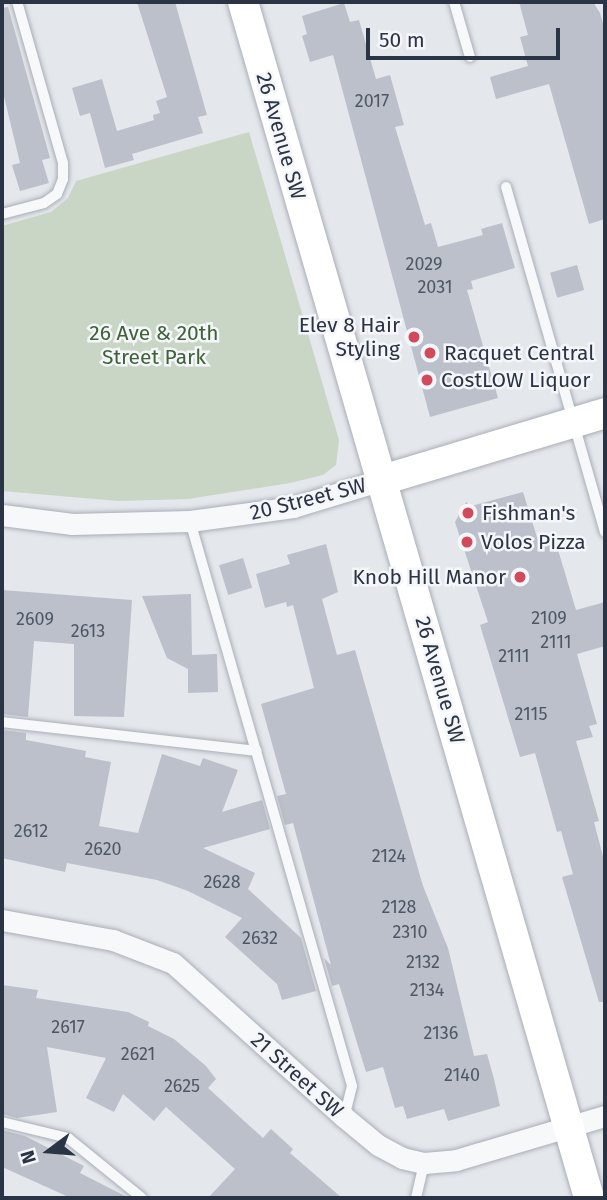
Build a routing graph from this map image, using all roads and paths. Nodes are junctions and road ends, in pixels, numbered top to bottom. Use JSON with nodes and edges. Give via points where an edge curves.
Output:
{"nodes":[{"id":1,"x":17,"y":2,"type":"edge"},
{"id":2,"x":243,"y":2,"type":"edge"},
{"id":3,"x":454,"y":2,"type":"edge"},
{"id":4,"x":470,"y":57,"type":"dead end"},
{"id":5,"x":506,"y":187,"type":"dead end"},
{"id":6,"x":2,"y":214,"type":"edge"},
{"id":7,"x":605,"y":413,"type":"edge"},
{"id":8,"x":573,"y":421,"type":"junction"},
{"id":9,"x":382,"y":480,"type":"junction"},
{"id":10,"x":2,"y":515,"type":"edge"},
{"id":11,"x":190,"y":521,"type":"junction"},
{"id":12,"x":605,"y":532,"type":"edge"},
{"id":13,"x":2,"y":722,"type":"edge"},
{"id":14,"x":256,"y":751,"type":"junction"},
{"id":15,"x":2,"y":920,"type":"edge"},
{"id":16,"x":605,"y":1116,"type":"edge"},
{"id":17,"x":344,"y":1117,"type":"junction"},
{"id":18,"x":2,"y":1122,"type":"edge"},
{"id":19,"x":568,"y":1126,"type":"junction"},
{"id":20,"x":424,"y":1163,"type":"junction"},
{"id":21,"x":142,"y":1198,"type":"edge"},
{"id":22,"x":416,"y":1198,"type":"edge"},
{"id":23,"x":589,"y":1198,"type":"edge"}],
"edges":[{"from":1,"to":6,"type":"lane","via":[[63,163],[63,179],[57,194],[44,203]]},
{"from":2,"to":9,"type":"street","name":"26 Avenue SW"},
{"from":3,"to":4,"type":"lane"},
{"from":5,"to":8,"type":"lane"},
{"from":7,"to":8,"type":"street","name":"20 Street SW"},
{"from":8,"to":9,"type":"street","name":"20 Street SW"},
{"from":8,"to":12,"type":"lane"},
{"from":9,"to":11,"type":"street","name":"20 Street SW","via":[[293,507]]},
{"from":9,"to":19,"type":"street","name":"26 Avenue SW"},
{"from":10,"to":11,"type":"street","name":"20 Street SW","via":[[72,524]]},
{"from":11,"to":14,"type":"lane"},
{"from":13,"to":14,"type":"lane"},
{"from":14,"to":17,"type":"lane","via":[[352,1086]]},
{"from":15,"to":17,"type":"street","name":"21 Street SW","via":[[113,940],[173,963]]},
{"from":16,"to":19,"type":"street","name":"21 Street SW"},
{"from":17,"to":20,"type":"street","name":"21 Street SW","via":[[378,1145]]},
{"from":18,"to":21,"type":"lane","via":[[68,1138]]},
{"from":19,"to":20,"type":"street","name":"21 Street SW","via":[[456,1160]]},
{"from":19,"to":23,"type":"street","name":"26 Avenue SW"},
{"from":20,"to":22,"type":"lane"}]}
